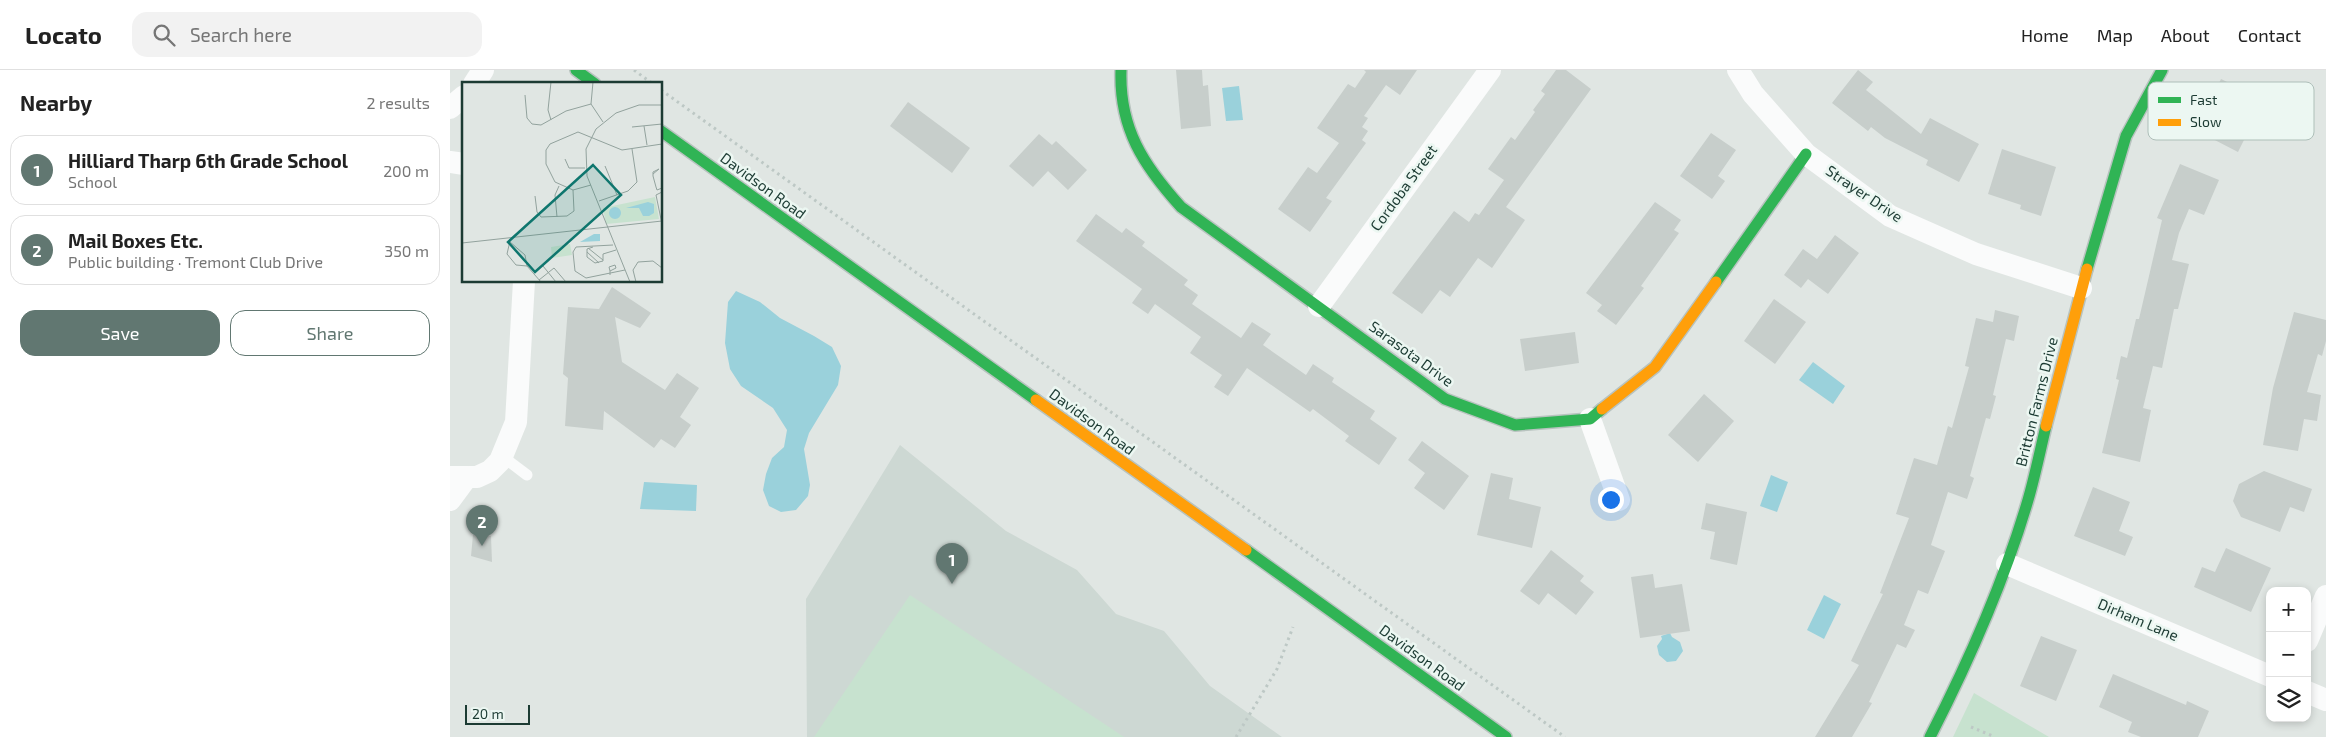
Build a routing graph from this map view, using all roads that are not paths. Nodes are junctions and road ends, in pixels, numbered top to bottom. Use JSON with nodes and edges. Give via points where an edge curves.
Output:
{"nodes":[{"id":1,"x":483,"y":70,"type":"edge"},
{"id":2,"x":576,"y":70,"type":"edge"},
{"id":3,"x":1121,"y":70,"type":"edge"},
{"id":4,"x":1490,"y":70,"type":"edge"},
{"id":5,"x":1738,"y":70,"type":"edge"},
{"id":6,"x":2162,"y":70,"type":"edge"},
{"id":7,"x":475,"y":82,"type":"edge"},
{"id":8,"x":592,"y":82,"type":"edge"},
{"id":9,"x":2155,"y":82,"type":"edge"},
{"id":10,"x":2148,"y":96,"type":"edge"},
{"id":11,"x":462,"y":98,"type":"edge"},
{"id":12,"x":450,"y":108,"type":"edge"},
{"id":13,"x":662,"y":132,"type":"edge"},
{"id":14,"x":1806,"y":154,"type":"junction"},
{"id":15,"x":524,"y":282,"type":"edge"},
{"id":16,"x":2081,"y":288,"type":"junction"},
{"id":17,"x":1319,"y":306,"type":"junction"},
{"id":18,"x":1590,"y":419,"type":"junction"},
{"id":19,"x":502,"y":456,"type":"junction"},
{"id":20,"x":527,"y":475,"type":"dead end"},
{"id":21,"x":458,"y":477,"type":"edge"},
{"id":22,"x":450,"y":500,"type":"edge"},
{"id":23,"x":1619,"y":500,"type":"dead end"},
{"id":24,"x":2007,"y":564,"type":"junction"},
{"id":25,"x":2326,"y":596,"type":"edge"},
{"id":26,"x":2311,"y":632,"type":"edge"},
{"id":27,"x":2266,"y":674,"type":"edge"},
{"id":28,"x":2311,"y":694,"type":"edge"},
{"id":29,"x":2326,"y":700,"type":"edge"},
{"id":30,"x":1506,"y":737,"type":"edge"},
{"id":31,"x":1930,"y":737,"type":"edge"}],
"edges":[{"from":1,"to":7,"type":"street"},
{"from":2,"to":8,"type":"street"},
{"from":3,"to":17,"type":"street","name":"Sarasota Drive","via":[[1122,99],[1128,127],[1138,152],[1159,184],[1181,207]]},
{"from":4,"to":17,"type":"street","name":"Cordoba Street"},
{"from":5,"to":14,"type":"street","name":"Strayer Drive","via":[[1753,94]]},
{"from":6,"to":9,"type":"street","name":"Britton Farms Drive"},
{"from":10,"to":16,"type":"street","name":"Britton Farms Drive","via":[[2126,136]]},
{"from":11,"to":12,"type":"street"},
{"from":13,"to":30,"type":"street","name":"Davidson Road"},
{"from":14,"to":16,"type":"street","name":"Strayer Drive","via":[[1890,216],[1976,254]]},
{"from":14,"to":18,"type":"street","via":[[1655,367]]},
{"from":15,"to":19,"type":"street","via":[[516,422]]},
{"from":16,"to":24,"type":"street","name":"Britton Farms Drive","via":[[2028,500]]},
{"from":17,"to":18,"type":"street","name":"Sarasota Drive","via":[[1446,398],[1515,425]]},
{"from":18,"to":23,"type":"street"},
{"from":19,"to":20,"type":"lane"},
{"from":19,"to":21,"type":"street","via":[[490,471],[477,477]]},
{"from":21,"to":22,"type":"street"},
{"from":24,"to":27,"type":"street","name":"Dirham Lane"},
{"from":24,"to":31,"type":"street","name":"Britton Farms Drive","via":[[1960,679]]},
{"from":25,"to":26,"type":"street"},
{"from":28,"to":29,"type":"street"}]}
